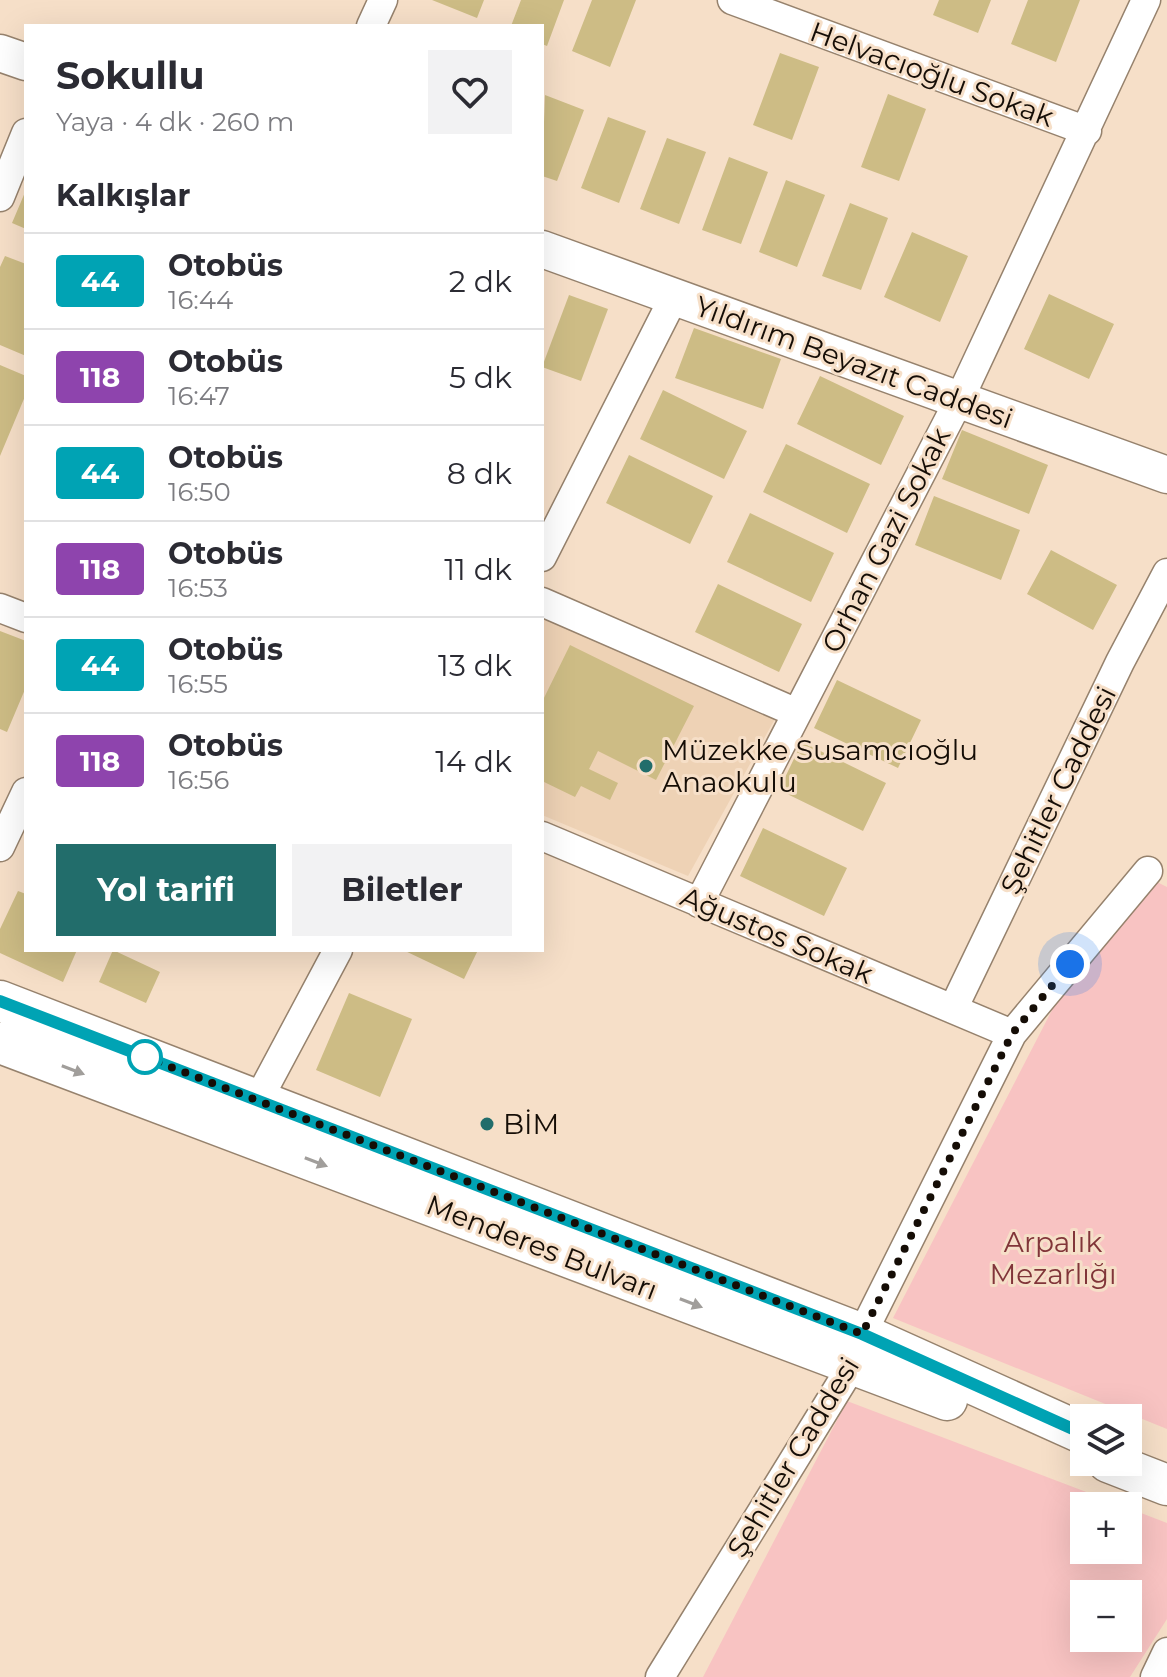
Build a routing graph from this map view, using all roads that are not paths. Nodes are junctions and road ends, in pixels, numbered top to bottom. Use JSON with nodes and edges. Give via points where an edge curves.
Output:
{"nodes":[{"id":1,"x":383,"y":0,"type":"edge"},
{"id":2,"x":732,"y":0,"type":"edge"},
{"id":3,"x":1146,"y":0,"type":"edge"},
{"id":4,"x":372,"y":24,"type":"edge"},
{"id":5,"x":0,"y":53,"type":"edge"},
{"id":6,"x":24,"y":61,"type":"edge"},
{"id":7,"x":1087,"y":131,"type":"junction"},
{"id":8,"x":24,"y":138,"type":"edge"},
{"id":9,"x":0,"y":197,"type":"edge"},
{"id":10,"x":544,"y":250,"type":"edge"},
{"id":11,"x":674,"y":297,"type":"junction"},
{"id":12,"x":959,"y":400,"type":"junction"},
{"id":13,"x":1167,"y":475,"type":"edge"},
{"id":14,"x":544,"y":553,"type":"edge"},
{"id":15,"x":1167,"y":573,"type":"edge"},
{"id":16,"x":544,"y":603,"type":"edge"},
{"id":17,"x":0,"y":608,"type":"edge"},
{"id":18,"x":24,"y":617,"type":"edge"},
{"id":19,"x":797,"y":713,"type":"junction"},
{"id":20,"x":24,"y":796,"type":"edge"},
{"id":21,"x":544,"y":837,"type":"edge"},
{"id":22,"x":0,"y":847,"type":"edge"},
{"id":23,"x":1148,"y":871,"type":"dead end"},
{"id":24,"x":699,"y":903,"type":"junction"},
{"id":25,"x":337,"y":952,"type":"edge"},
{"id":26,"x":0,"y":1001,"type":"edge"},
{"id":27,"x":953,"y":1009,"type":"junction"},
{"id":28,"x":1012,"y":1034,"type":"junction"},
{"id":29,"x":0,"y":1043,"type":"edge"},
{"id":30,"x":258,"y":1100,"type":"junction"},
{"id":31,"x":858,"y":1349,"type":"junction"},
{"id":32,"x":1070,"y":1429,"type":"edge"},
{"id":33,"x":1070,"y":1447,"type":"edge"},
{"id":34,"x":1142,"y":1459,"type":"edge"},
{"id":35,"x":1167,"y":1471,"type":"edge"},
{"id":36,"x":1142,"y":1475,"type":"edge"},
{"id":37,"x":1167,"y":1485,"type":"edge"},
{"id":38,"x":1167,"y":1652,"type":"edge"},
{"id":39,"x":660,"y":1677,"type":"edge"},
{"id":40,"x":1155,"y":1677,"type":"edge"}],
"edges":[{"from":1,"to":4,"type":"street"},
{"from":2,"to":7,"type":"street","name":"Helvacıoğlu Sokak"},
{"from":3,"to":7,"type":"street","name":"Orhan Gazi Sokak"},
{"from":5,"to":6,"type":"street"},
{"from":7,"to":12,"type":"street","name":"Orhan Gazi Sokak"},
{"from":8,"to":9,"type":"street"},
{"from":10,"to":11,"type":"street","name":"Yıldırım Beyazıt Caddesi"},
{"from":11,"to":12,"type":"street","name":"Yıldırım Beyazıt Caddesi"},
{"from":11,"to":14,"type":"street"},
{"from":12,"to":13,"type":"street","name":"Yıldırım Beyazıt Caddesi"},
{"from":12,"to":19,"type":"street","name":"Orhan Gazi Sokak"},
{"from":15,"to":27,"type":"street","name":"Şehitler Caddesi"},
{"from":16,"to":19,"type":"street"},
{"from":17,"to":18,"type":"street"},
{"from":19,"to":24,"type":"street","name":"Orhan Gazi Sokak"},
{"from":20,"to":22,"type":"street"},
{"from":21,"to":24,"type":"street","name":"Ağustos Sokak"},
{"from":23,"to":28,"type":"street","name":"Şehitler Caddesi"},
{"from":24,"to":27,"type":"street","name":"Ağustos Sokak"},
{"from":25,"to":30,"type":"street"},
{"from":26,"to":30,"type":"main road","name":"Menderes Bulvarı"},
{"from":27,"to":28,"type":"street","name":"Ağustos Sokak"},
{"from":28,"to":31,"type":"street","name":"Şehitler Caddesi"},
{"from":29,"to":31,"type":"main road","name":"Menderes Bulvarı","one_way":true},
{"from":30,"to":31,"type":"main road","name":"Menderes Bulvarı"},
{"from":31,"to":32,"type":"main road","name":"Menderes Bulvarı"},
{"from":31,"to":33,"type":"main road","name":"Menderes Bulvarı"},
{"from":31,"to":39,"type":"street","name":"Şehitler Caddesi"},
{"from":34,"to":35,"type":"main road"},
{"from":36,"to":37,"type":"main road"},
{"from":38,"to":40,"type":"street"}]}
